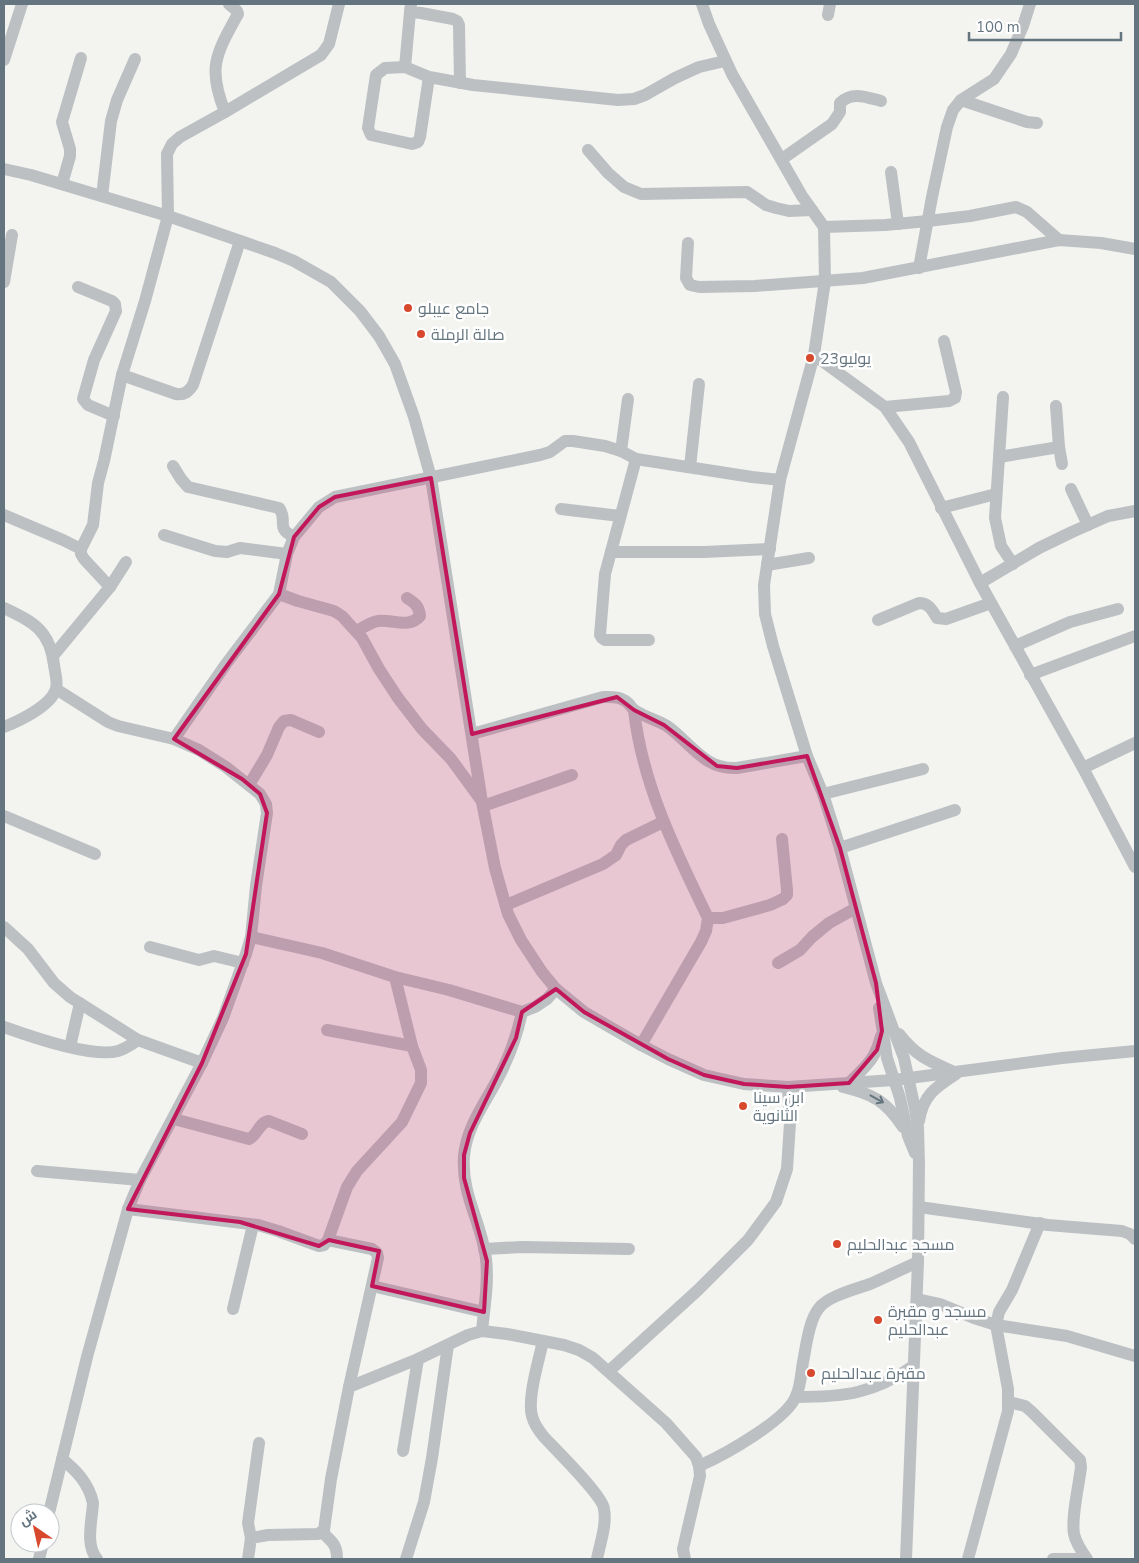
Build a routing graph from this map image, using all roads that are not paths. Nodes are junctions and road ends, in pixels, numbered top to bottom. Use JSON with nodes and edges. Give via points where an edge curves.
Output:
{"nodes":[{"id":1,"x":22,"y":4,"type":"edge"},
{"id":2,"x":229,"y":4,"type":"edge"},
{"id":3,"x":339,"y":4,"type":"edge"},
{"id":4,"x":702,"y":4,"type":"edge"},
{"id":5,"x":1030,"y":4,"type":"edge"},
{"id":6,"x":411,"y":8,"type":"edge"},
{"id":7,"x":81,"y":58,"type":"dead end"},
{"id":8,"x":135,"y":59,"type":"dead end"},
{"id":9,"x":4,"y":60,"type":"edge"},
{"id":10,"x":726,"y":61,"type":"junction"},
{"id":11,"x":405,"y":67,"type":"junction"},
{"id":12,"x":429,"y":77,"type":"junction"},
{"id":13,"x":460,"y":83,"type":"junction"},
{"id":14,"x":961,"y":100,"type":"junction"},
{"id":15,"x":881,"y":101,"type":"dead end"},
{"id":16,"x":225,"y":112,"type":"junction"},
{"id":17,"x":1037,"y":123,"type":"dead end"},
{"id":18,"x":588,"y":150,"type":"dead end"},
{"id":19,"x":782,"y":159,"type":"junction"},
{"id":20,"x":4,"y":169,"type":"edge"},
{"id":21,"x":891,"y":172,"type":"dead end"},
{"id":22,"x":62,"y":184,"type":"junction"},
{"id":23,"x":102,"y":196,"type":"junction"},
{"id":24,"x":812,"y":210,"type":"junction"},
{"id":25,"x":168,"y":216,"type":"junction"},
{"id":26,"x":928,"y":221,"type":"junction"},
{"id":27,"x":898,"y":224,"type":"junction"},
{"id":28,"x":824,"y":227,"type":"junction"},
{"id":29,"x":12,"y":235,"type":"dead end"},
{"id":30,"x":1059,"y":240,"type":"junction"},
{"id":31,"x":240,"y":241,"type":"junction"},
{"id":32,"x":688,"y":244,"type":"dead end"},
{"id":33,"x":1135,"y":249,"type":"edge"},
{"id":34,"x":919,"y":268,"type":"junction"},
{"id":35,"x":825,"y":281,"type":"junction"},
{"id":36,"x":4,"y":282,"type":"edge"},
{"id":37,"x":78,"y":287,"type":"dead end"},
{"id":38,"x":944,"y":341,"type":"dead end"},
{"id":39,"x":814,"y":355,"type":"junction"},
{"id":40,"x":122,"y":375,"type":"junction"},
{"id":41,"x":699,"y":384,"type":"dead end"},
{"id":42,"x":1003,"y":397,"type":"dead end"},
{"id":43,"x":628,"y":399,"type":"dead end"},
{"id":44,"x":1056,"y":406,"type":"dead end"},
{"id":45,"x":885,"y":407,"type":"junction"},
{"id":46,"x":114,"y":416,"type":"junction"},
{"id":47,"x":1059,"y":446,"type":"junction"},
{"id":48,"x":621,"y":451,"type":"junction"},
{"id":49,"x":999,"y":457,"type":"junction"},
{"id":50,"x":636,"y":459,"type":"junction"},
{"id":51,"x":1062,"y":464,"type":"dead end"},
{"id":52,"x":173,"y":466,"type":"dead end"},
{"id":53,"x":690,"y":468,"type":"junction"},
{"id":54,"x":431,"y":478,"type":"junction"},
{"id":55,"x":780,"y":480,"type":"junction"},
{"id":56,"x":1070,"y":489,"type":"dead end"},
{"id":57,"x":996,"y":494,"type":"junction"},
{"id":58,"x":941,"y":508,"type":"junction"},
{"id":59,"x":561,"y":509,"type":"dead end"},
{"id":60,"x":1135,"y":511,"type":"edge"},
{"id":61,"x":4,"y":515,"type":"edge"},
{"id":62,"x":620,"y":516,"type":"junction"},
{"id":63,"x":1088,"y":525,"type":"junction"},
{"id":64,"x":164,"y":535,"type":"dead end"},
{"id":65,"x":294,"y":538,"type":"junction"},
{"id":66,"x":81,"y":549,"type":"junction"},
{"id":67,"x":770,"y":549,"type":"junction"},
{"id":68,"x":611,"y":552,"type":"junction"},
{"id":69,"x":287,"y":554,"type":"junction"},
{"id":70,"x":809,"y":558,"type":"dead end"},
{"id":71,"x":126,"y":562,"type":"dead end"},
{"id":72,"x":1013,"y":564,"type":"junction"},
{"id":73,"x":767,"y":566,"type":"junction"},
{"id":74,"x":980,"y":583,"type":"junction"},
{"id":75,"x":110,"y":587,"type":"junction"},
{"id":76,"x":279,"y":594,"type":"junction"},
{"id":77,"x":407,"y":598,"type":"dead end"},
{"id":78,"x":991,"y":603,"type":"junction"},
{"id":79,"x":4,"y":608,"type":"edge"},
{"id":80,"x":1118,"y":609,"type":"dead end"},
{"id":81,"x":878,"y":620,"type":"dead end"},
{"id":82,"x":356,"y":632,"type":"junction"},
{"id":83,"x":1135,"y":636,"type":"edge"},
{"id":84,"x":648,"y":640,"type":"dead end"},
{"id":85,"x":1015,"y":646,"type":"junction"},
{"id":86,"x":53,"y":656,"type":"junction"},
{"id":87,"x":1030,"y":675,"type":"junction"},
{"id":88,"x":56,"y":690,"type":"junction"},
{"id":89,"x":634,"y":710,"type":"junction"},
{"id":90,"x":4,"y":727,"type":"edge"},
{"id":91,"x":318,"y":732,"type":"dead end"},
{"id":92,"x":472,"y":734,"type":"junction"},
{"id":93,"x":174,"y":739,"type":"junction"},
{"id":94,"x":1135,"y":742,"type":"edge"},
{"id":95,"x":807,"y":756,"type":"junction"},
{"id":96,"x":1083,"y":768,"type":"junction"},
{"id":97,"x":923,"y":769,"type":"dead end"},
{"id":98,"x":572,"y":775,"type":"dead end"},
{"id":99,"x":249,"y":785,"type":"junction"},
{"id":100,"x":823,"y":794,"type":"junction"},
{"id":101,"x":483,"y":804,"type":"junction"},
{"id":102,"x":955,"y":810,"type":"dead end"},
{"id":103,"x":4,"y":816,"type":"edge"},
{"id":104,"x":663,"y":822,"type":"junction"},
{"id":105,"x":782,"y":839,"type":"dead end"},
{"id":106,"x":1130,"y":842,"type":"edge"},
{"id":107,"x":840,"y":848,"type":"junction"},
{"id":108,"x":95,"y":854,"type":"dead end"},
{"id":109,"x":1135,"y":868,"type":"edge"},
{"id":110,"x":506,"y":905,"type":"junction"},
{"id":111,"x":856,"y":908,"type":"junction"},
{"id":112,"x":708,"y":918,"type":"junction"},
{"id":113,"x":5,"y":932,"type":"edge"},
{"id":114,"x":251,"y":937,"type":"junction"},
{"id":115,"x":150,"y":947,"type":"dead end"},
{"id":116,"x":243,"y":963,"type":"junction"},
{"id":117,"x":778,"y":964,"type":"dead end"},
{"id":118,"x":395,"y":977,"type":"junction"},
{"id":119,"x":556,"y":989,"type":"junction"},
{"id":120,"x":80,"y":1003,"type":"junction"},
{"id":121,"x":522,"y":1012,"type":"junction"},
{"id":122,"x":4,"y":1027,"type":"edge"},
{"id":123,"x":886,"y":1027,"type":"junction"},
{"id":124,"x":327,"y":1030,"type":"dead end"},
{"id":125,"x":138,"y":1040,"type":"junction"},
{"id":126,"x":641,"y":1045,"type":"junction"},
{"id":127,"x":412,"y":1046,"type":"junction"},
{"id":128,"x":70,"y":1047,"type":"junction"},
{"id":129,"x":1135,"y":1051,"type":"edge"},
{"id":130,"x":202,"y":1063,"type":"junction"},
{"id":131,"x":957,"y":1072,"type":"junction"},
{"id":132,"x":909,"y":1079,"type":"junction"},
{"id":133,"x":894,"y":1080,"type":"junction"},
{"id":134,"x":849,"y":1083,"type":"junction"},
{"id":135,"x":831,"y":1084,"type":"junction"},
{"id":136,"x":788,"y":1087,"type":"junction"},
{"id":137,"x":174,"y":1119,"type":"junction"},
{"id":138,"x":913,"y":1132,"type":"junction"},
{"id":139,"x":302,"y":1134,"type":"dead end"},
{"id":140,"x":37,"y":1171,"type":"dead end"},
{"id":141,"x":140,"y":1180,"type":"junction"},
{"id":142,"x":919,"y":1207,"type":"junction"},
{"id":143,"x":128,"y":1209,"type":"junction"},
{"id":144,"x":1040,"y":1223,"type":"junction"},
{"id":145,"x":253,"y":1225,"type":"junction"},
{"id":146,"x":1135,"y":1239,"type":"edge"},
{"id":147,"x":328,"y":1240,"type":"junction"},
{"id":148,"x":484,"y":1249,"type":"junction"},
{"id":149,"x":629,"y":1249,"type":"dead end"},
{"id":150,"x":918,"y":1262,"type":"junction"},
{"id":151,"x":372,"y":1286,"type":"junction"},
{"id":152,"x":917,"y":1299,"type":"junction"},
{"id":153,"x":233,"y":1309,"type":"dead end"},
{"id":154,"x":484,"y":1312,"type":"junction"},
{"id":155,"x":996,"y":1325,"type":"junction"},
{"id":156,"x":482,"y":1332,"type":"junction"},
{"id":157,"x":543,"y":1341,"type":"junction"},
{"id":158,"x":448,"y":1345,"type":"junction"},
{"id":159,"x":1135,"y":1356,"type":"edge"},
{"id":160,"x":418,"y":1359,"type":"junction"},
{"id":161,"x":914,"y":1366,"type":"junction"},
{"id":162,"x":609,"y":1371,"type":"junction"},
{"id":163,"x":349,"y":1387,"type":"junction"},
{"id":164,"x":796,"y":1397,"type":"junction"},
{"id":165,"x":1009,"y":1402,"type":"junction"},
{"id":166,"x":259,"y":1443,"type":"dead end"},
{"id":167,"x":403,"y":1451,"type":"dead end"},
{"id":168,"x":62,"y":1459,"type":"junction"},
{"id":169,"x":699,"y":1466,"type":"junction"},
{"id":170,"x":51,"y":1503,"type":"edge"},
{"id":171,"x":322,"y":1532,"type":"junction"},
{"id":172,"x":251,"y":1538,"type":"junction"},
{"id":173,"x":97,"y":1559,"type":"edge"},
{"id":174,"x":248,"y":1559,"type":"edge"},
{"id":175,"x":337,"y":1559,"type":"edge"},
{"id":176,"x":406,"y":1559,"type":"edge"},
{"id":177,"x":597,"y":1559,"type":"edge"},
{"id":178,"x":685,"y":1559,"type":"edge"},
{"id":179,"x":906,"y":1559,"type":"edge"},
{"id":180,"x":968,"y":1559,"type":"edge"},
{"id":181,"x":1053,"y":1559,"type":"edge"},
{"id":182,"x":1076,"y":1559,"type":"edge"},
{"id":183,"x":1086,"y":1559,"type":"edge"}],
"edges":[{"from":1,"to":9,"type":"street"},
{"from":2,"to":16,"type":"street","via":[[238,14],[220,46],[215,65],[218,94]]},
{"from":3,"to":16,"type":"street","via":[[329,44],[321,55]]},
{"from":4,"to":10,"type":"street"},
{"from":5,"to":14,"type":"street","via":[[1011,54],[994,80]]},
{"from":6,"to":11,"type":"street"},
{"from":6,"to":13,"type":"street","via":[[457,21]]},
{"from":7,"to":22,"type":"street","via":[[62,122],[70,156]]},
{"from":8,"to":23,"type":"street","via":[[111,122]]},
{"from":10,"to":13,"type":"street","via":[[699,67],[634,99]]},
{"from":10,"to":19,"type":"street"},
{"from":11,"to":12,"type":"street"},
{"from":11,"to":12,"type":"street","via":[[385,68],[376,75],[368,128],[371,135],[412,144],[418,142]]},
{"from":12,"to":13,"type":"street"},
{"from":14,"to":17,"type":"street"},
{"from":14,"to":26,"type":"street","via":[[947,127]]},
{"from":15,"to":19,"type":"street","via":[[851,95],[844,99],[832,124]]},
{"from":16,"to":25,"type":"street","via":[[172,144],[167,154]]},
{"from":18,"to":24,"type":"street","via":[[624,187],[641,194],[748,192],[776,208]]},
{"from":19,"to":24,"type":"street"},
{"from":20,"to":22,"type":"street"},
{"from":21,"to":27,"type":"street"},
{"from":22,"to":23,"type":"street"},
{"from":23,"to":25,"type":"street"},
{"from":24,"to":28,"type":"street"},
{"from":25,"to":31,"type":"street"},
{"from":25,"to":40,"type":"street"},
{"from":26,"to":27,"type":"street"},
{"from":26,"to":30,"type":"street","via":[[1016,207],[1027,212]]},
{"from":26,"to":34,"type":"street"},
{"from":27,"to":28,"type":"street"},
{"from":28,"to":35,"type":"street"},
{"from":29,"to":36,"type":"street"},
{"from":30,"to":33,"type":"street"},
{"from":30,"to":34,"type":"street"},
{"from":31,"to":40,"type":"street","via":[[189,392],[176,394]]},
{"from":31,"to":54,"type":"street","via":[[294,261],[331,282],[360,311],[395,364]]},
{"from":32,"to":35,"type":"street","via":[[686,278],[690,285],[755,286]]},
{"from":34,"to":35,"type":"street"},
{"from":35,"to":39,"type":"street"},
{"from":37,"to":46,"type":"street","via":[[112,301],[116,308],[94,360],[83,398],[88,405]]},
{"from":38,"to":45,"type":"street","via":[[955,398]]},
{"from":39,"to":45,"type":"street"},
{"from":39,"to":55,"type":"street"},
{"from":40,"to":46,"type":"street"},
{"from":41,"to":53,"type":"street"},
{"from":42,"to":49,"type":"street"},
{"from":43,"to":48,"type":"street"},
{"from":44,"to":47,"type":"street"},
{"from":45,"to":58,"type":"street","via":[[909,442]]},
{"from":46,"to":66,"type":"street","via":[[98,483],[93,525]]},
{"from":47,"to":49,"type":"street"},
{"from":47,"to":51,"type":"street"},
{"from":48,"to":50,"type":"street"},
{"from":48,"to":54,"type":"street","via":[[565,441],[540,455]]},
{"from":49,"to":57,"type":"street"},
{"from":50,"to":53,"type":"street"},
{"from":50,"to":62,"type":"street"},
{"from":52,"to":65,"type":"street","via":[[188,487],[279,508],[283,529]]},
{"from":53,"to":55,"type":"street"},
{"from":54,"to":65,"type":"street","via":[[335,498],[319,507]]},
{"from":54,"to":92,"type":"street"},
{"from":55,"to":67,"type":"street"},
{"from":56,"to":63,"type":"street"},
{"from":57,"to":58,"type":"street"},
{"from":57,"to":72,"type":"street","via":[[995,518],[1001,546]]},
{"from":58,"to":74,"type":"street"},
{"from":59,"to":62,"type":"street"},
{"from":60,"to":63,"type":"street","via":[[1108,516]]},
{"from":61,"to":66,"type":"street"},
{"from":62,"to":68,"type":"street"},
{"from":63,"to":72,"type":"street"},
{"from":64,"to":69,"type":"street","via":[[215,551],[240,548]]},
{"from":65,"to":69,"type":"street"},
{"from":66,"to":75,"type":"street","via":[[84,559]]},
{"from":67,"to":68,"type":"street"},
{"from":67,"to":73,"type":"street"},
{"from":68,"to":84,"type":"street","via":[[605,574],[600,635],[605,640]]},
{"from":69,"to":76,"type":"street"},
{"from":70,"to":73,"type":"street"},
{"from":71,"to":75,"type":"street"},
{"from":72,"to":74,"type":"street"},
{"from":73,"to":95,"type":"street","via":[[765,614]]},
{"from":74,"to":78,"type":"street"},
{"from":75,"to":86,"type":"street"},
{"from":76,"to":82,"type":"street","via":[[334,611]]},
{"from":76,"to":93,"type":"street"},
{"from":77,"to":82,"type":"street","via":[[417,604],[420,616],[416,621],[376,621]]},
{"from":78,"to":81,"type":"street","via":[[946,619],[937,618],[924,603]]},
{"from":78,"to":85,"type":"street"},
{"from":79,"to":86,"type":"street","via":[[35,625],[47,639]]},
{"from":80,"to":85,"type":"street","via":[[1070,622]]},
{"from":82,"to":101,"type":"street","via":[[398,698],[451,759]]},
{"from":83,"to":87,"type":"street"},
{"from":85,"to":87,"type":"street"},
{"from":86,"to":88,"type":"street"},
{"from":87,"to":96,"type":"street"},
{"from":88,"to":90,"type":"street","via":[[30,716]]},
{"from":88,"to":93,"type":"street","via":[[108,722]]},
{"from":89,"to":92,"type":"street","via":[[617,697],[603,698]]},
{"from":89,"to":95,"type":"street","via":[[664,725],[707,762],[726,769]]},
{"from":89,"to":104,"type":"street","via":[[637,737]]},
{"from":91,"to":99,"type":"street","via":[[291,720],[284,721]]},
{"from":92,"to":101,"type":"street"},
{"from":93,"to":99,"type":"street","via":[[200,750]]},
{"from":94,"to":96,"type":"street"},
{"from":95,"to":100,"type":"street"},
{"from":96,"to":106,"type":"street"},
{"from":97,"to":100,"type":"street"},
{"from":98,"to":101,"type":"street"},
{"from":99,"to":114,"type":"street","via":[[260,794],[267,813]]},
{"from":100,"to":107,"type":"street"},
{"from":101,"to":110,"type":"street","via":[[494,868]]},
{"from":102,"to":107,"type":"street"},
{"from":103,"to":108,"type":"street"},
{"from":104,"to":110,"type":"street","via":[[626,840],[616,855],[603,864]]},
{"from":104,"to":112,"type":"street"},
{"from":105,"to":112,"type":"street","via":[[787,896],[770,905],[724,918]]},
{"from":106,"to":109,"type":"street"},
{"from":107,"to":111,"type":"street"},
{"from":110,"to":119,"type":"street","via":[[521,940]]},
{"from":111,"to":117,"type":"street","via":[[829,923],[800,950]]},
{"from":111,"to":123,"type":"street"},
{"from":112,"to":126,"type":"street","via":[[701,942]]},
{"from":113,"to":120,"type":"street","via":[[28,949],[62,992]]},
{"from":114,"to":116,"type":"street"},
{"from":114,"to":118,"type":"street","via":[[322,953]]},
{"from":115,"to":116,"type":"street","via":[[199,960],[218,956]]},
{"from":116,"to":130,"type":"street"},
{"from":118,"to":121,"type":"street"},
{"from":118,"to":127,"type":"street"},
{"from":119,"to":121,"type":"street","via":[[547,999]]},
{"from":119,"to":126,"type":"street","via":[[584,1012]]},
{"from":120,"to":125,"type":"street"},
{"from":120,"to":128,"type":"street"},
{"from":121,"to":148,"type":"street","via":[[504,1068],[470,1132],[464,1155],[464,1178]]},
{"from":122,"to":128,"type":"street"},
{"from":123,"to":131,"type":"street","via":[[915,1052]]},
{"from":123,"to":132,"type":"street","via":[[904,1058]]},
{"from":123,"to":133,"type":"street","via":[[888,1058]]},
{"from":123,"to":134,"type":"street","via":[[871,1061]]},
{"from":124,"to":127,"type":"street"},
{"from":125,"to":128,"type":"street","via":[[110,1052]]},
{"from":125,"to":130,"type":"street"},
{"from":126,"to":136,"type":"street","via":[[704,1075],[744,1084]]},
{"from":127,"to":147,"type":"street","via":[[422,1076],[417,1093],[402,1122],[357,1171]]},
{"from":129,"to":131,"type":"street"},
{"from":130,"to":137,"type":"street"},
{"from":131,"to":132,"type":"street"},
{"from":131,"to":138,"type":"street","via":[[927,1097]]},
{"from":132,"to":133,"type":"street"},
{"from":132,"to":138,"type":"street"},
{"from":133,"to":134,"type":"street"},
{"from":133,"to":138,"type":"street"},
{"from":134,"to":135,"type":"street"},
{"from":135,"to":136,"type":"street"},
{"from":135,"to":138,"type":"street","one_way":true,"via":[[861,1091],[886,1104]]},
{"from":136,"to":162,"type":"street","via":[[788,1169],[776,1202],[748,1240]]},
{"from":137,"to":139,"type":"street","via":[[249,1139],[269,1120]]},
{"from":137,"to":141,"type":"street"},
{"from":138,"to":142,"type":"street","via":[[919,1164]]},
{"from":140,"to":141,"type":"street"},
{"from":141,"to":143,"type":"street"},
{"from":142,"to":144,"type":"street"},
{"from":142,"to":150,"type":"street"},
{"from":143,"to":145,"type":"street"},
{"from":143,"to":168,"type":"street"},
{"from":144,"to":146,"type":"street","via":[[1122,1231]]},
{"from":144,"to":155,"type":"street"},
{"from":145,"to":147,"type":"street","via":[[322,1246]]},
{"from":145,"to":153,"type":"street"},
{"from":147,"to":151,"type":"street","via":[[377,1253]]},
{"from":148,"to":149,"type":"street"},
{"from":148,"to":154,"type":"street","via":[[487,1273]]},
{"from":150,"to":152,"type":"street"},
{"from":150,"to":164,"type":"street","via":[[819,1307],[806,1345]]},
{"from":151,"to":154,"type":"street"},
{"from":151,"to":163,"type":"street"},
{"from":152,"to":155,"type":"street"},
{"from":152,"to":161,"type":"street"},
{"from":154,"to":156,"type":"street"},
{"from":155,"to":159,"type":"street","via":[[1067,1336]]},
{"from":155,"to":165,"type":"street"},
{"from":156,"to":157,"type":"street"},
{"from":156,"to":158,"type":"street"},
{"from":157,"to":162,"type":"street","via":[[579,1350]]},
{"from":157,"to":177,"type":"street","via":[[532,1396],[532,1415],[544,1437],[604,1504],[605,1517]]},
{"from":158,"to":160,"type":"street"},
{"from":158,"to":176,"type":"street","via":[[424,1502]]},
{"from":160,"to":163,"type":"street"},
{"from":160,"to":167,"type":"street"},
{"from":161,"to":164,"type":"street","via":[[871,1389],[825,1397]]},
{"from":161,"to":179,"type":"street"},
{"from":162,"to":169,"type":"street","via":[[666,1423],[696,1457]]},
{"from":163,"to":171,"type":"street"},
{"from":164,"to":169,"type":"street","via":[[780,1417]]},
{"from":165,"to":180,"type":"street"},
{"from":165,"to":183,"type":"street","via":[[1025,1406],[1080,1460],[1073,1524],[1074,1535]]},
{"from":166,"to":172,"type":"street","via":[[248,1522]]},
{"from":168,"to":170,"type":"street"},
{"from":168,"to":173,"type":"street","via":[[79,1474],[90,1491],[93,1503],[90,1541]]},
{"from":169,"to":178,"type":"street","via":[[700,1476],[683,1549]]},
{"from":171,"to":172,"type":"street"},
{"from":171,"to":175,"type":"street","via":[[335,1544]]},
{"from":172,"to":174,"type":"street"},
{"from":181,"to":182,"type":"street"}]}
